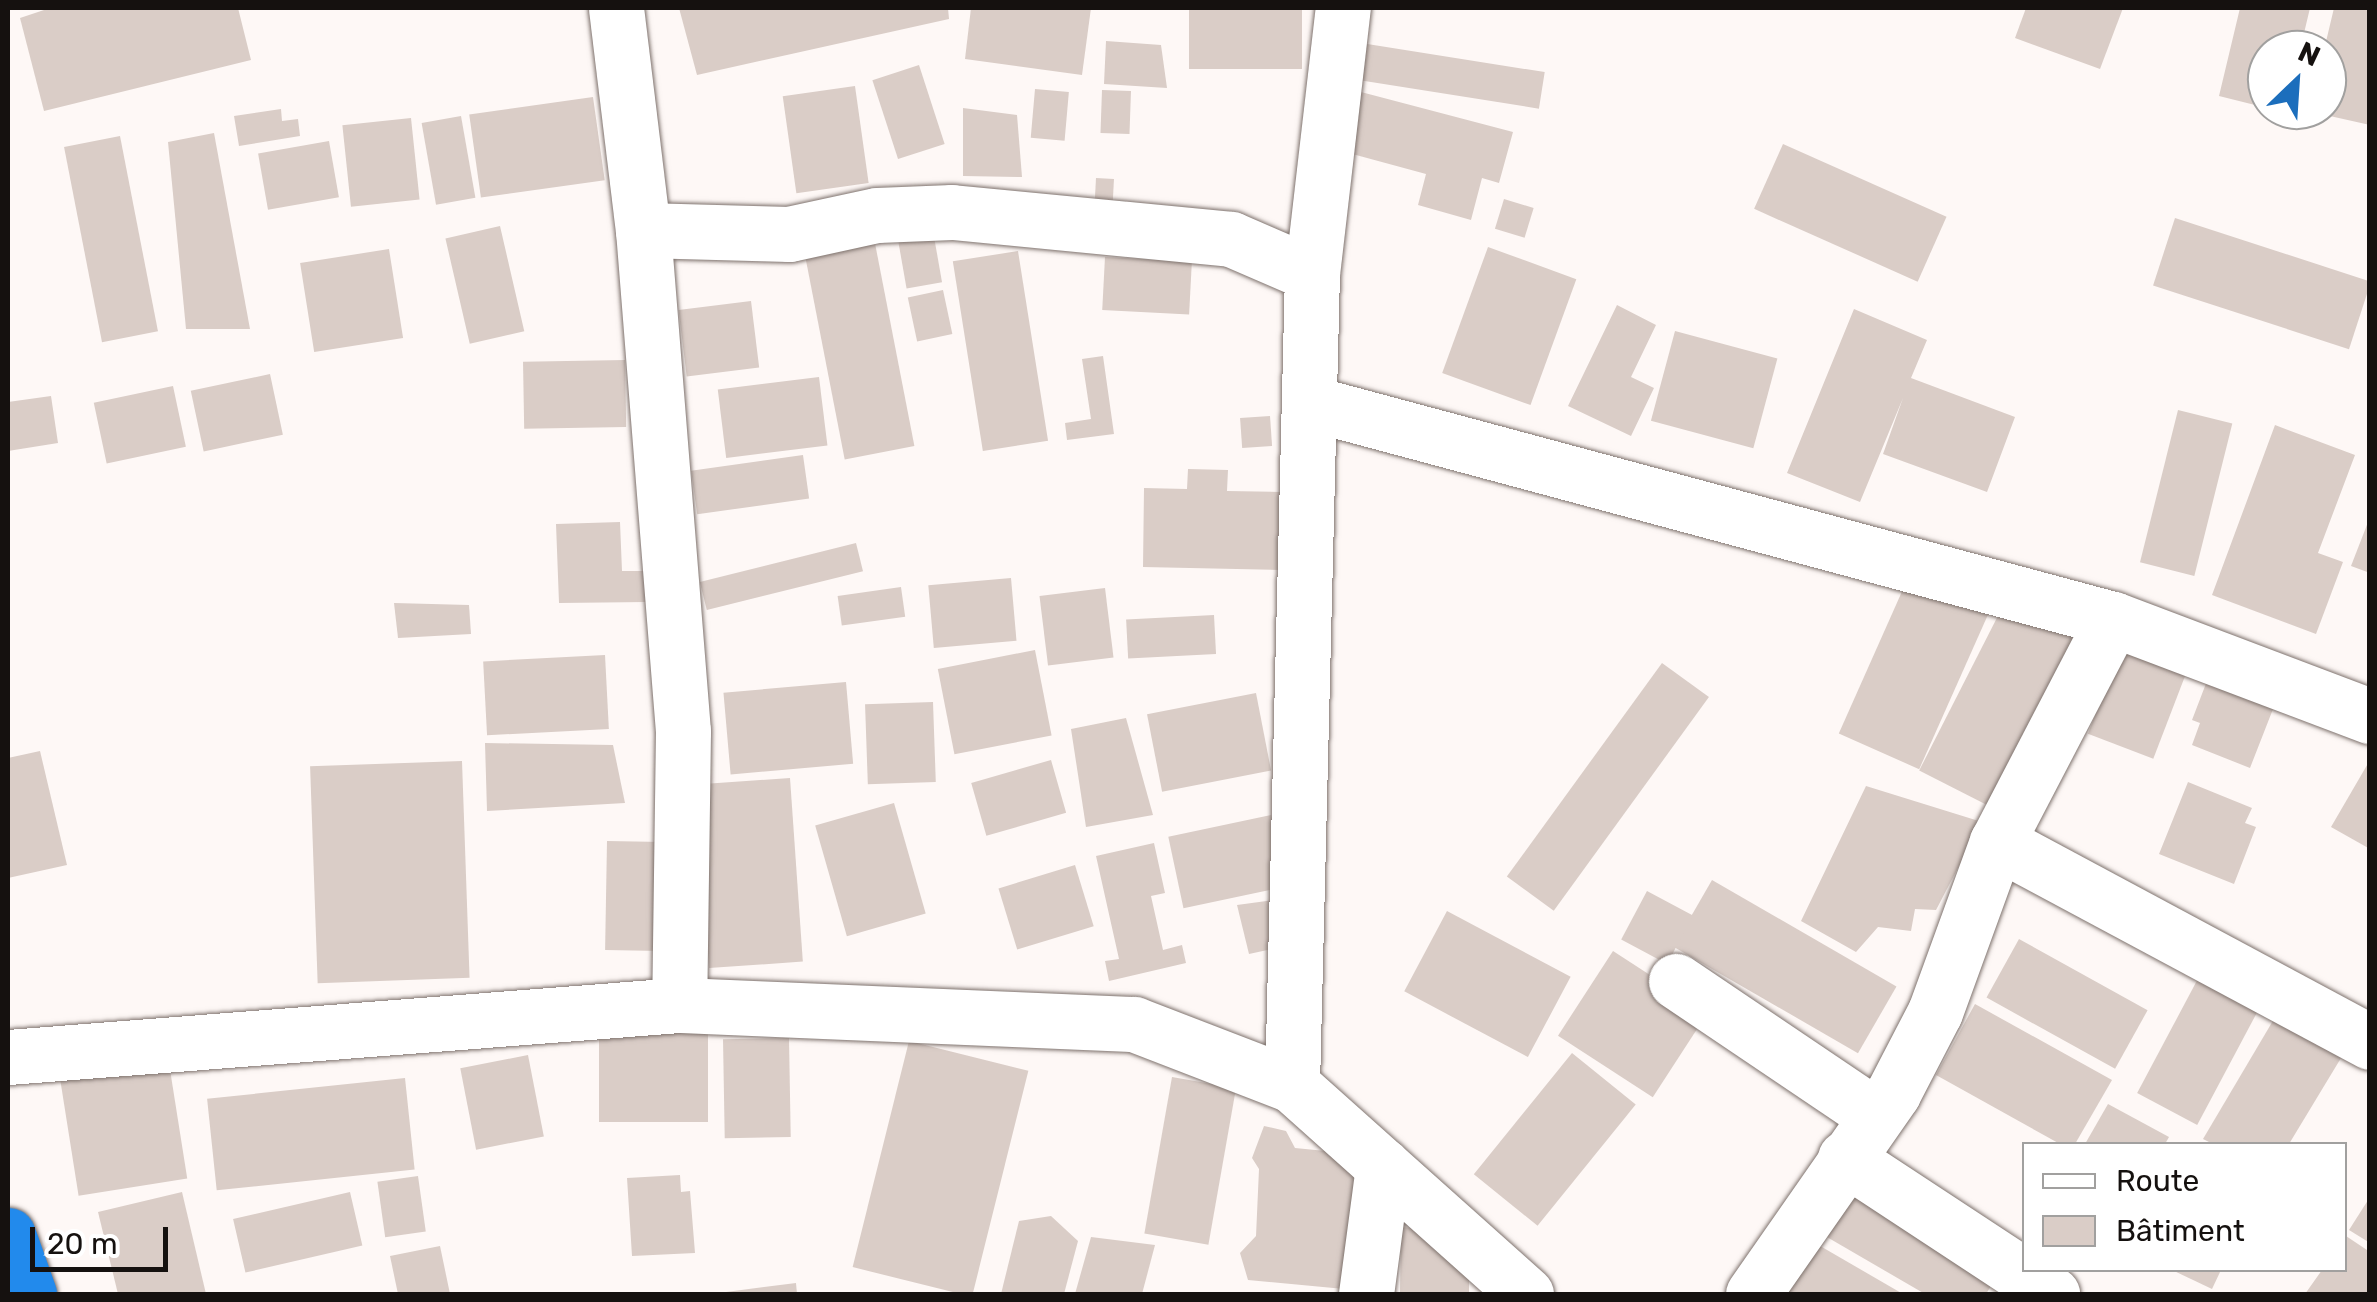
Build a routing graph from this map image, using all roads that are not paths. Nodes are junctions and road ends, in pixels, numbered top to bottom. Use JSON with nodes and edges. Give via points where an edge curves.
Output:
{"nodes":[{"id":1,"x":616,"y":8,"type":"edge"},
{"id":2,"x":1343,"y":8,"type":"edge"},
{"id":3,"x":643,"y":230,"type":"junction"},
{"id":4,"x":1312,"y":274,"type":"junction"},
{"id":5,"x":1310,"y":402,"type":"junction"},
{"id":6,"x":2113,"y":619,"type":"junction"},
{"id":7,"x":2370,"y":716,"type":"edge"},
{"id":8,"x":1997,"y":842,"type":"junction"},
{"id":9,"x":1676,"y":981,"type":"dead end"},
{"id":10,"x":680,"y":1005,"type":"junction"},
{"id":11,"x":2370,"y":1042,"type":"edge"},
{"id":12,"x":8,"y":1058,"type":"edge"},
{"id":13,"x":1292,"y":1085,"type":"junction"},
{"id":14,"x":1860,"y":1137,"type":"junction"},
{"id":15,"x":1382,"y":1166,"type":"junction"},
{"id":16,"x":8,"y":1235,"type":"edge"},
{"id":17,"x":2022,"y":1269,"type":"edge"},
{"id":18,"x":2025,"y":1272,"type":"edge"},
{"id":19,"x":28,"y":1294,"type":"edge"},
{"id":20,"x":1366,"y":1294,"type":"edge"},
{"id":21,"x":1526,"y":1294,"type":"edge"},
{"id":22,"x":1754,"y":1294,"type":"edge"},
{"id":23,"x":2052,"y":1294,"type":"edge"}],
"edges":[{"from":1,"to":3,"type":"street"},
{"from":2,"to":4,"type":"street"},
{"from":3,"to":4,"type":"street","via":[[789,234],[876,214],[952,212],[1231,239]]},
{"from":3,"to":10,"type":"street","via":[[683,732]]},
{"from":4,"to":5,"type":"street"},
{"from":5,"to":6,"type":"street"},
{"from":5,"to":13,"type":"street"},
{"from":6,"to":7,"type":"street"},
{"from":6,"to":8,"type":"street"},
{"from":8,"to":11,"type":"street"},
{"from":8,"to":14,"type":"street","via":[[1935,1012]]},
{"from":9,"to":14,"type":"street"},
{"from":10,"to":12,"type":"street"},
{"from":10,"to":13,"type":"street","via":[[1134,1024]]},
{"from":13,"to":15,"type":"street"},
{"from":14,"to":17,"type":"street"},
{"from":14,"to":22,"type":"street"},
{"from":15,"to":20,"type":"street"},
{"from":15,"to":21,"type":"street"},
{"from":16,"to":19,"type":"highway"},
{"from":18,"to":23,"type":"street"}]}
